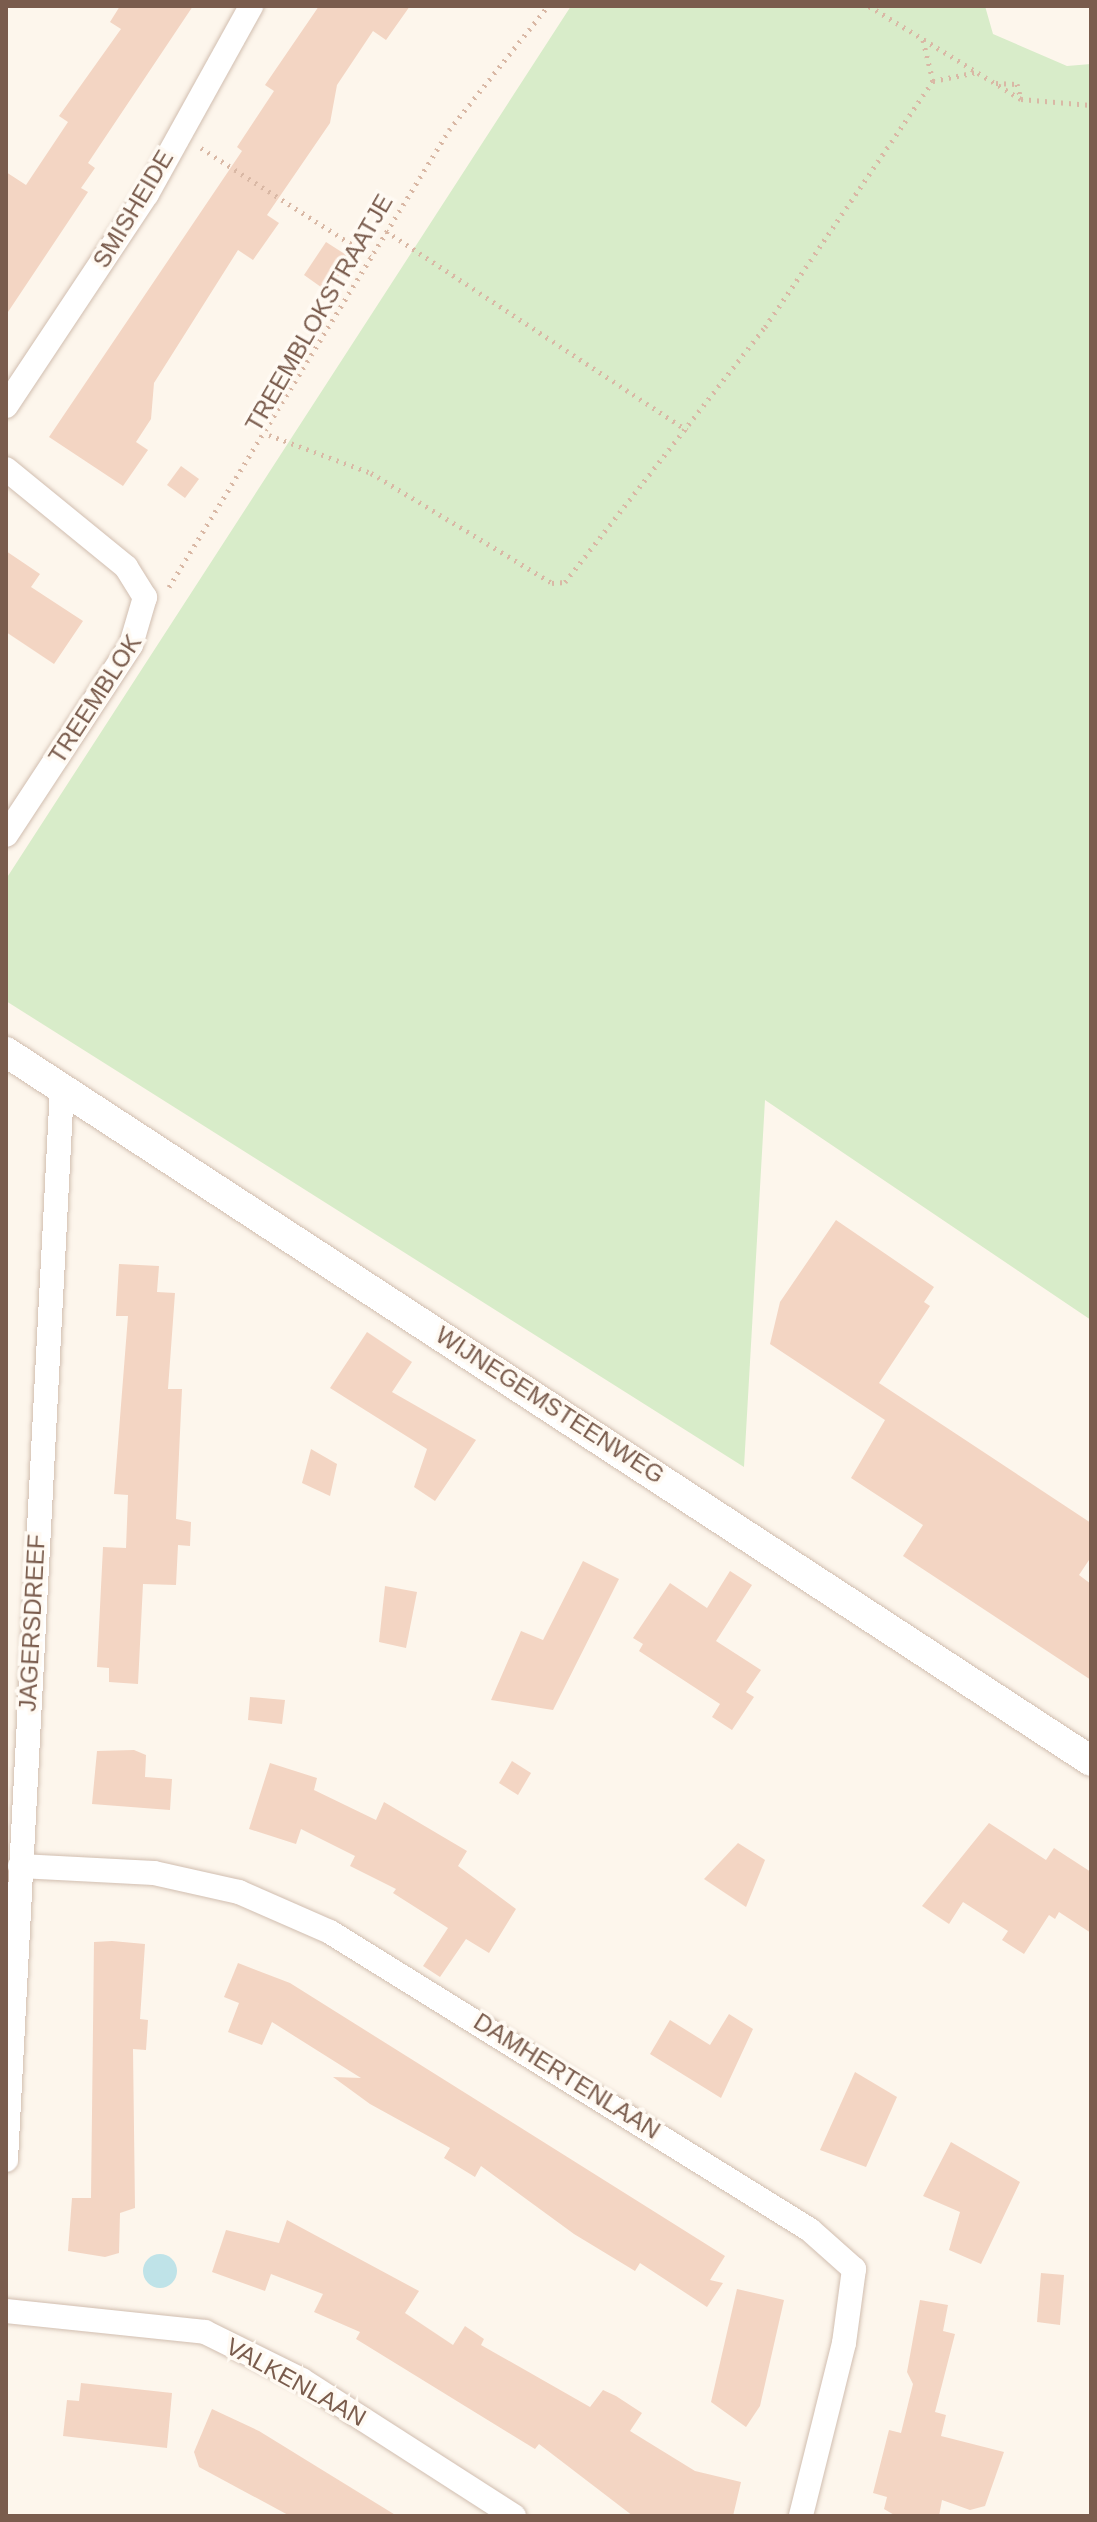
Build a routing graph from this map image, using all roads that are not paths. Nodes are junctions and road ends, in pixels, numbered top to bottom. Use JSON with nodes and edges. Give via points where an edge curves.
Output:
{"nodes":[{"id":1,"x":251,"y":6,"type":"edge"},
{"id":2,"x":6,"y":406,"type":"edge"},
{"id":3,"x":6,"y":469,"type":"edge"},
{"id":4,"x":6,"y":835,"type":"edge"},
{"id":5,"x":6,"y":1052,"type":"edge"},
{"id":6,"x":62,"y":1087,"type":"junction"},
{"id":7,"x":1091,"y":1761,"type":"edge"},
{"id":8,"x":20,"y":1866,"type":"junction"},
{"id":9,"x":6,"y":2160,"type":"edge"},
{"id":10,"x":6,"y":2311,"type":"edge"},
{"id":11,"x":514,"y":2516,"type":"edge"},
{"id":12,"x":801,"y":2516,"type":"edge"}],
"edges":[{"from":1,"to":2,"type":"street","name":"SMISHEIDE","via":[[147,194]]},
{"from":3,"to":4,"type":"street","name":"TREEMBLOK","via":[[126,567],[138,581],[145,611],[131,645]]},
{"from":5,"to":6,"type":"street","name":"WIJNEGEMSTEENWEG"},
{"from":6,"to":7,"type":"street","name":"WIJNEGEMSTEENWEG"},
{"from":6,"to":8,"type":"street","name":"JAGERSDREEF"},
{"from":8,"to":9,"type":"street","name":"JAGERSDREEF"},
{"from":8,"to":12,"type":"street","name":"DAMHERTENLAAN","via":[[154,1873],[239,1892],[330,1932],[810,2230],[854,2269],[844,2343]]},
{"from":10,"to":11,"type":"street","name":"VALKENLAAN","via":[[205,2332],[302,2380]]}]}
